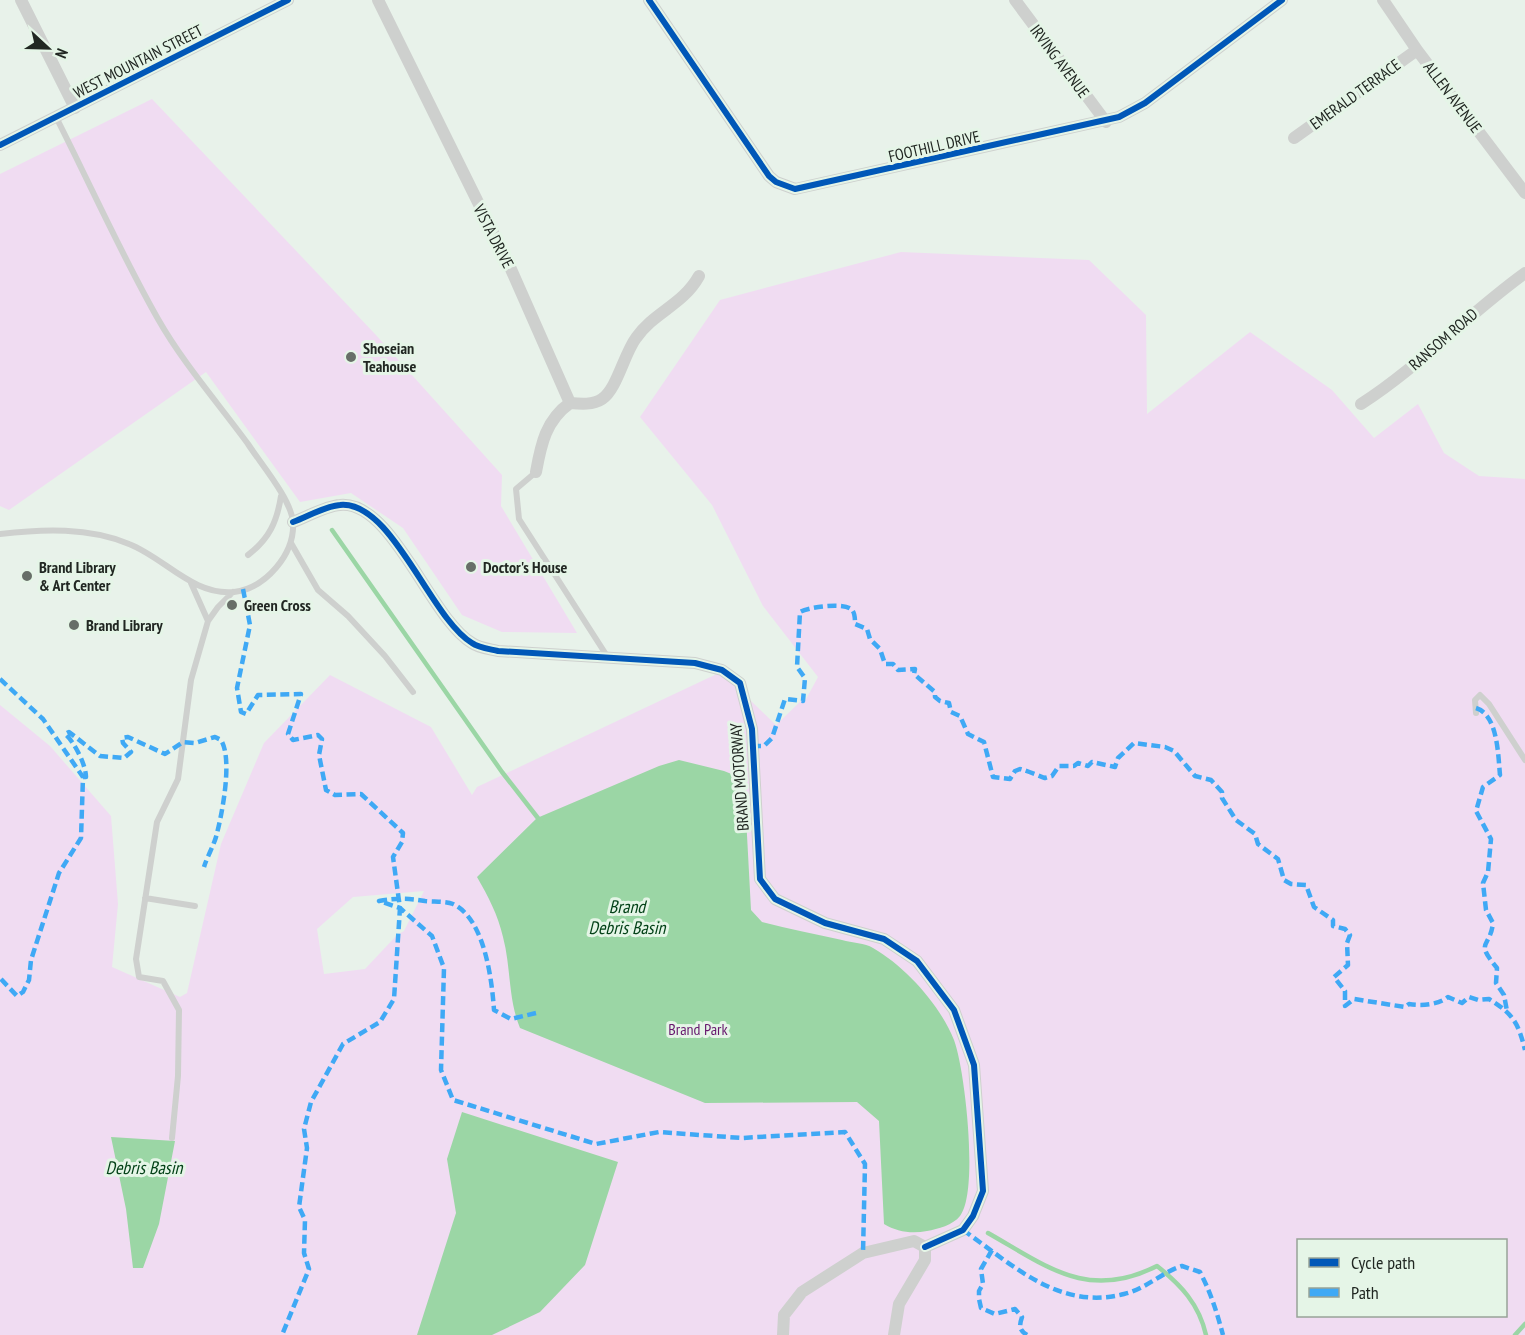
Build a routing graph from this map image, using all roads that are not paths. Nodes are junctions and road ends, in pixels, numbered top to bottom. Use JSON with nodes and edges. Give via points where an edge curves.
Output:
{"nodes":[{"id":1,"x":21,"y":0,"type":"edge"},
{"id":2,"x":288,"y":0,"type":"edge"},
{"id":3,"x":378,"y":0,"type":"edge"},
{"id":4,"x":649,"y":0,"type":"edge"},
{"id":5,"x":1015,"y":0,"type":"edge"},
{"id":6,"x":1282,"y":0,"type":"edge"},
{"id":7,"x":1383,"y":0,"type":"edge"},
{"id":8,"x":1417,"y":50,"type":"junction"},
{"id":9,"x":75,"y":108,"type":"junction"},
{"id":10,"x":56,"y":117,"type":"junction"},
{"id":11,"x":1106,"y":122,"type":"junction"},
{"id":12,"x":1294,"y":138,"type":"dead end"},
{"id":13,"x":0,"y":146,"type":"edge"},
{"id":14,"x":1525,"y":193,"type":"edge"},
{"id":15,"x":1525,"y":273,"type":"edge"},
{"id":16,"x":699,"y":276,"type":"dead end"},
{"id":17,"x":570,"y":403,"type":"junction"},
{"id":18,"x":1361,"y":404,"type":"dead end"},
{"id":19,"x":536,"y":472,"type":"joint"},
{"id":20,"x":281,"y":495,"type":"junction"},
{"id":21,"x":293,"y":522,"type":"junction"},
{"id":22,"x":0,"y":534,"type":"edge"},
{"id":23,"x":291,"y":543,"type":"junction"},
{"id":24,"x":248,"y":555,"type":"dead end"},
{"id":25,"x":191,"y":583,"type":"junction"},
{"id":26,"x":233,"y":592,"type":"junction"},
{"id":27,"x":208,"y":621,"type":"junction"},
{"id":28,"x":607,"y":656,"type":"junction"},
{"id":29,"x":413,"y":692,"type":"dead end"},
{"id":30,"x":1476,"y":713,"type":"dead end"},
{"id":31,"x":1525,"y":760,"type":"edge"},
{"id":32,"x":145,"y":898,"type":"junction"},
{"id":33,"x":195,"y":906,"type":"dead end"},
{"id":34,"x":172,"y":1138,"type":"dead end"},
{"id":35,"x":925,"y":1246,"type":"junction"},
{"id":36,"x":783,"y":1335,"type":"edge"},
{"id":37,"x":894,"y":1335,"type":"edge"}],
"edges":[{"from":1,"to":9,"type":"street"},
{"from":2,"to":9,"type":"street","name":"WEST MOUNTAIN STREET"},
{"from":3,"to":17,"type":"street","name":"VISTA DRIVE","via":[[510,267]]},
{"from":4,"to":11,"type":"street","name":"FOOTHILL DRIVE","via":[[769,176],[786,187],[805,189]]},
{"from":5,"to":11,"type":"street","name":"IRVING AVENUE"},
{"from":6,"to":11,"type":"street","name":"FOOTHILL DRIVE","via":[[1145,103]]},
{"from":7,"to":8,"type":"street","name":"ALLEN AVENUE"},
{"from":8,"to":12,"type":"street","name":"EMERALD TERRACE"},
{"from":8,"to":14,"type":"street","name":"ALLEN AVENUE"},
{"from":9,"to":10,"type":"street","name":"WEST MOUNTAIN STREET"},
{"from":10,"to":13,"type":"street","name":"WEST MOUNTAIN STREET"},
{"from":10,"to":20,"type":"lane","via":[[159,320]]},
{"from":15,"to":18,"type":"street","name":"RANSOM ROAD"},
{"from":16,"to":17,"type":"street","via":[[681,300],[638,335],[609,393],[590,403]]},
{"from":17,"to":19,"type":"street","via":[[560,410],[546,431]]},
{"from":19,"to":28,"type":"lane","via":[[516,489],[519,519]]},
{"from":20,"to":21,"type":"lane"},
{"from":20,"to":24,"type":"lane","via":[[279,514],[270,532]]},
{"from":21,"to":23,"type":"lane"},
{"from":21,"to":28,"type":"street","name":"BRAND MOTORWAY","via":[[340,505],[361,508],[386,530],[453,627],[472,644],[498,651]]},
{"from":22,"to":25,"type":"lane","via":[[46,530],[104,536],[158,558]]},
{"from":23,"to":26,"type":"lane","via":[[281,562],[258,583]]},
{"from":23,"to":29,"type":"lane","via":[[318,590],[348,616]]},
{"from":25,"to":26,"type":"lane"},
{"from":25,"to":27,"type":"lane"},
{"from":26,"to":27,"type":"lane"},
{"from":27,"to":32,"type":"lane","via":[[191,681],[178,779],[157,822]]},
{"from":28,"to":35,"type":"street","name":"BRAND MOTORWAY","via":[[695,663],[722,670],[740,683],[752,729],[760,879],[774,899],[798,913],[884,939],[917,961],[954,1010],[974,1065],[983,1191],[963,1230]]},
{"from":30,"to":31,"type":"lane","via":[[1475,700],[1480,695]]},
{"from":32,"to":33,"type":"lane"},
{"from":32,"to":34,"type":"lane","via":[[136,959],[139,977],[163,981],[179,1010]]},
{"from":35,"to":36,"type":"street","name":"BRAND MOTORWAY","via":[[914,1240],[863,1253],[802,1292],[784,1315]]},
{"from":35,"to":37,"type":"street","via":[[925,1260],[899,1304]]}]}
